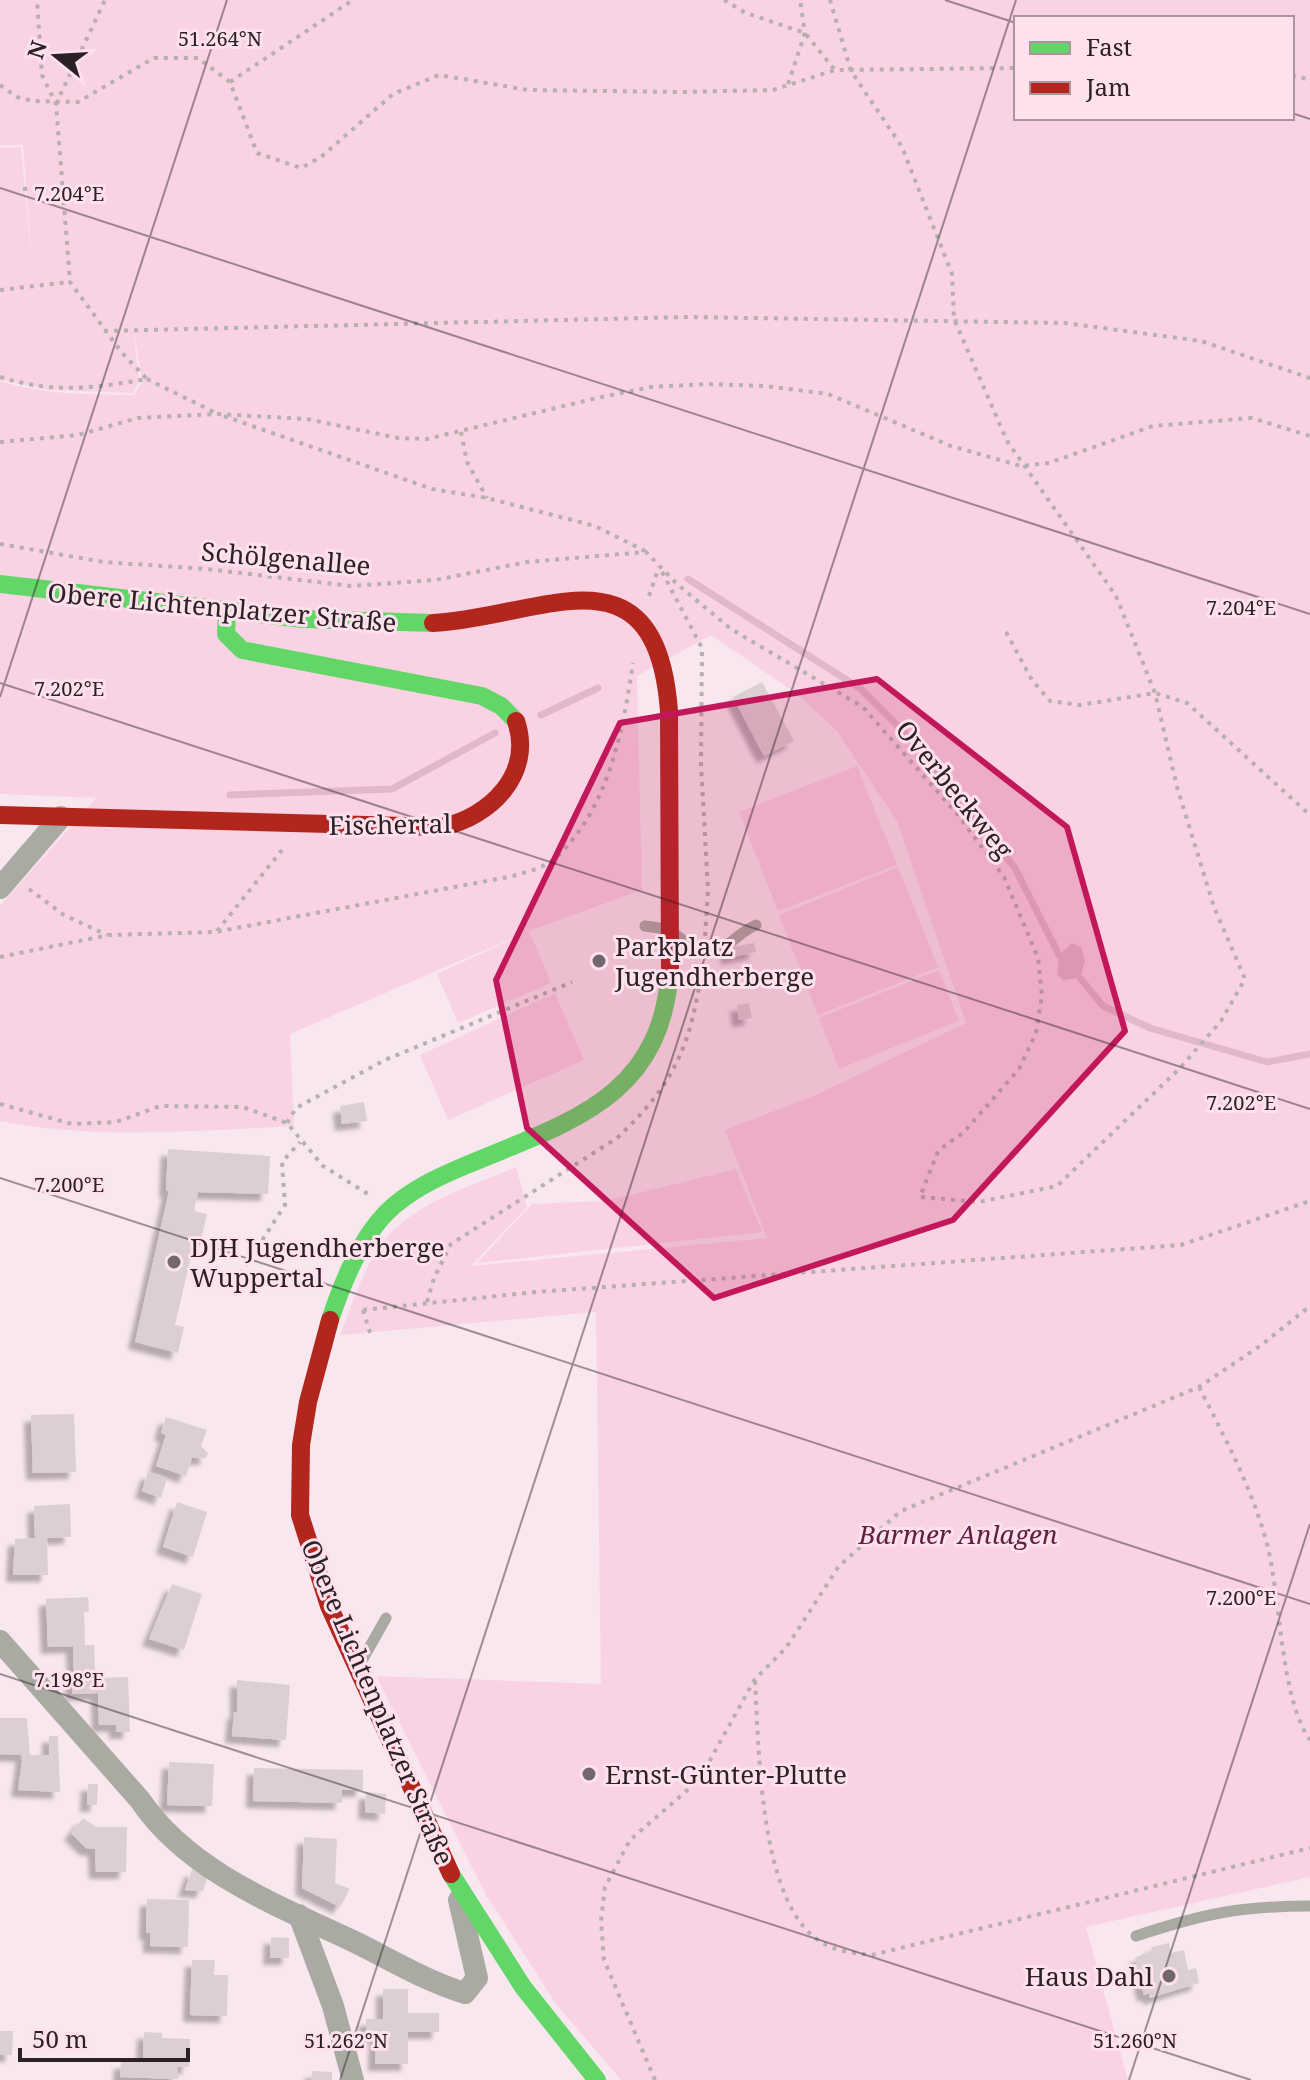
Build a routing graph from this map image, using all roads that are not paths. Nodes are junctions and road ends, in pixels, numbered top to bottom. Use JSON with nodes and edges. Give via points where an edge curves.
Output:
{"nodes":[{"id":1,"x":0,"y":584,"type":"edge"},
{"id":2,"x":227,"y":611,"type":"junction"},
{"id":3,"x":0,"y":815,"type":"edge"},
{"id":4,"x":61,"y":817,"type":"junction"},
{"id":5,"x":6,"y":882,"type":"edge"},
{"id":6,"x":756,"y":925,"type":"dead end"},
{"id":7,"x":645,"y":926,"type":"dead end"},
{"id":8,"x":669,"y":930,"type":"junction"},
{"id":9,"x":386,"y":1618,"type":"dead end"},
{"id":10,"x":0,"y":1641,"type":"edge"},
{"id":11,"x":358,"y":1668,"type":"junction"},
{"id":12,"x":456,"y":1884,"type":"junction"},
{"id":13,"x":1310,"y":1906,"type":"edge"},
{"id":14,"x":299,"y":1915,"type":"junction"},
{"id":15,"x":1136,"y":1936,"type":"dead end"},
{"id":16,"x":353,"y":2080,"type":"edge"},
{"id":17,"x":597,"y":2080,"type":"edge"}],
"edges":[{"from":1,"to":2,"type":"main road","name":"Obere Lichtenplatzer Straße"},
{"from":2,"to":4,"type":"main road","name":"Fischertal","via":[[226,634],[242,650],[497,702],[515,720],[519,733],[506,788],[493,805],[462,824],[434,828]]},
{"from":2,"to":8,"type":"main road","name":"Obere Lichtenplatzer Straße","via":[[367,625],[433,624],[578,600],[618,607],[639,623],[659,650],[665,675]]},
{"from":3,"to":4,"type":"main road","name":"Fischertal"},
{"from":4,"to":5,"type":"street"},
{"from":6,"to":8,"type":"lane","via":[[711,953],[689,948]]},
{"from":7,"to":8,"type":"lane"},
{"from":8,"to":11,"type":"main road","name":"Obere Lichtenplatzer Straße","via":[[666,1005],[654,1043],[632,1076],[583,1115],[421,1188],[391,1207],[357,1254],[338,1299],[310,1396],[296,1476],[307,1545]]},
{"from":9,"to":11,"type":"lane"},
{"from":10,"to":14,"type":"street","via":[[155,1823],[241,1886]]},
{"from":11,"to":12,"type":"main road","name":"Obere Lichtenplatzer Straße"},
{"from":12,"to":14,"type":"street","via":[[477,1978],[465,1993]]},
{"from":12,"to":17,"type":"main road","name":"Obere Lichtenplatzer Straße","via":[[549,2024]]},
{"from":13,"to":15,"type":"lane","via":[[1224,1910]]},
{"from":14,"to":16,"type":"street","via":[[333,2006]]}]}
